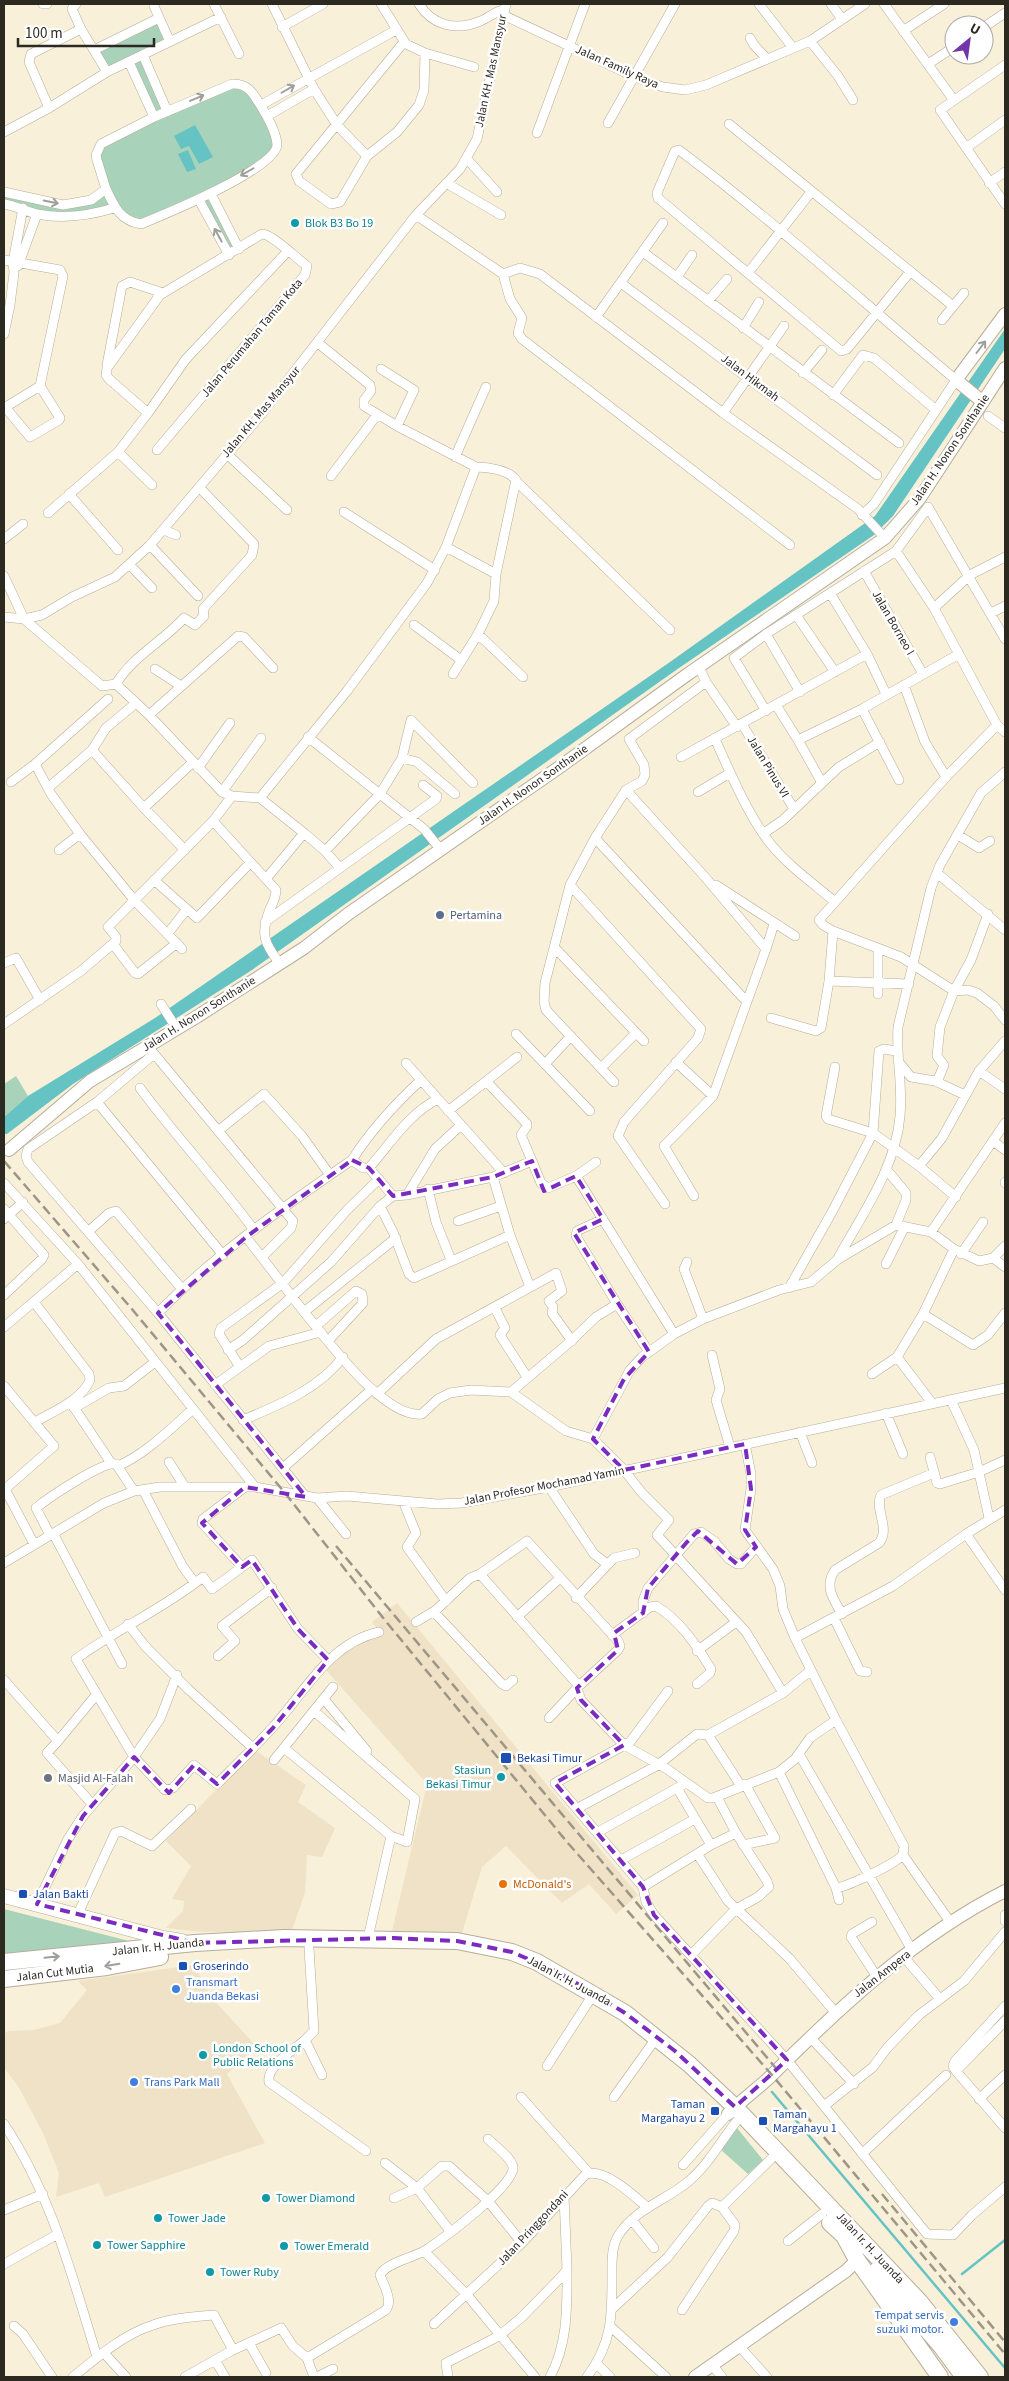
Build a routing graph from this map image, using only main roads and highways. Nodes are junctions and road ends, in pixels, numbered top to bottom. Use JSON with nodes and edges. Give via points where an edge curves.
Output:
{"nodes":[{"id":1,"x":4,"y":1896,"type":"edge"},
{"id":2,"x":456,"y":1945,"type":"junction"},
{"id":3,"x":195,"y":1947,"type":"junction"},
{"id":4,"x":4,"y":1962,"type":"edge"},
{"id":5,"x":4,"y":1978,"type":"edge"},
{"id":6,"x":733,"y":2114,"type":"junction"},
{"id":7,"x":824,"y":2208,"type":"junction"},
{"id":8,"x":844,"y":2236,"type":"junction"},
{"id":9,"x":940,"y":2377,"type":"edge"},
{"id":10,"x":965,"y":2377,"type":"edge"},
{"id":11,"x":980,"y":2377,"type":"edge"}],
"edges":[{"from":1,"to":3,"type":"main road"},
{"from":2,"to":3,"type":"highway","name":"Jalan Ir. H. Juanda"},
{"from":2,"to":3,"type":"highway","name":"Jalan Ir. H. Juanda","via":[[368,1938],[284,1938]]},
{"from":2,"to":6,"type":"highway","name":"Jalan Ir. H. Juanda","via":[[530,1969],[589,2001],[652,2044]]},
{"from":2,"to":6,"type":"highway","name":"Jalan Ir. H. Juanda","via":[[512,1952],[558,1972],[594,1993],[663,2041]]},
{"from":4,"to":3,"type":"highway","name":"Jalan Ir. H. Juanda","one_way":true},
{"from":3,"to":5,"type":"highway","name":"Jalan Cut Mutia","one_way":true,"via":[[108,1967]]},
{"from":6,"to":7,"type":"highway","name":"Jalan Ir. H. Juanda"},
{"from":6,"to":7,"type":"highway","name":"Jalan Ir. H. Juanda","via":[[771,2159]]},
{"from":7,"to":8,"type":"highway","name":"Jalan Ir. H. Juanda"},
{"from":7,"to":10,"type":"highway"},
{"from":7,"to":11,"type":"highway","name":"Jalan Ir. H. Juanda","via":[[920,2302]]},
{"from":8,"to":9,"type":"highway","name":"Jalan Ir. H. Juanda","via":[[851,2266]]},
{"from":8,"to":10,"type":"highway"}]}
